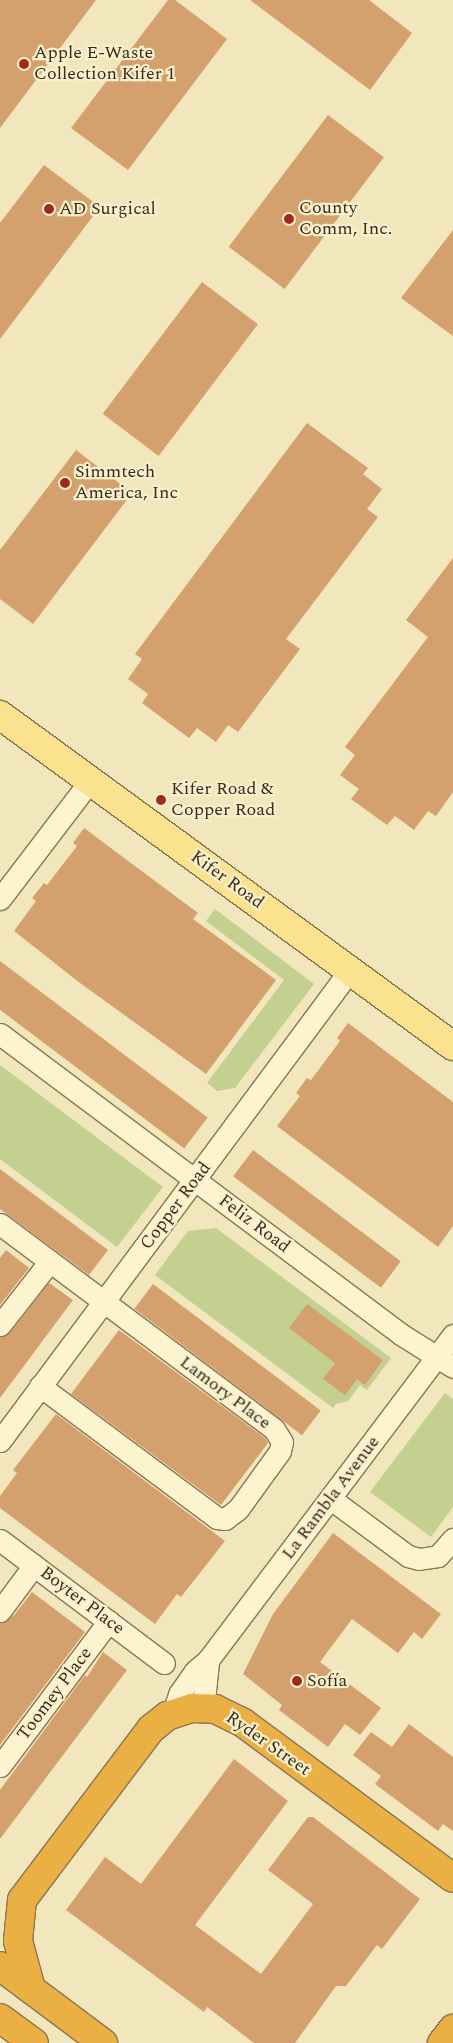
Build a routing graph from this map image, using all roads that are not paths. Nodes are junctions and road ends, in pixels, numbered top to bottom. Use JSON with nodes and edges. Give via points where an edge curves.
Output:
{"nodes":[{"id":1,"x":0,"y":715,"type":"edge"},
{"id":2,"x":90,"y":781,"type":"junction"},
{"id":3,"x":0,"y":899,"type":"edge"},
{"id":4,"x":350,"y":970,"type":"junction"},
{"id":5,"x":0,"y":1034,"type":"edge"},
{"id":6,"x":453,"y":1046,"type":"edge"},
{"id":7,"x":195,"y":1180,"type":"junction"},
{"id":8,"x":0,"y":1224,"type":"edge"},
{"id":9,"x":50,"y":1261,"type":"junction"},
{"id":10,"x":104,"y":1302,"type":"junction"},
{"id":11,"x":0,"y":1325,"type":"edge"},
{"id":12,"x":453,"y":1335,"type":"edge"},
{"id":13,"x":446,"y":1361,"type":"edge"},
{"id":14,"x":40,"y":1386,"type":"junction"},
{"id":15,"x":0,"y":1440,"type":"edge"},
{"id":16,"x":331,"y":1499,"type":"junction"},
{"id":17,"x":453,"y":1539,"type":"edge"},
{"id":18,"x":0,"y":1540,"type":"edge"},
{"id":19,"x":34,"y":1565,"type":"junction"},
{"id":20,"x":0,"y":1611,"type":"edge"},
{"id":21,"x":110,"y":1622,"type":"junction"},
{"id":22,"x":208,"y":1660,"type":"junction"},
{"id":23,"x":164,"y":1663,"type":"dead end"},
{"id":24,"x":200,"y":1708,"type":"junction"},
{"id":25,"x":173,"y":1713,"type":"junction"},
{"id":26,"x":0,"y":1766,"type":"edge"},
{"id":27,"x":453,"y":1878,"type":"edge"},
{"id":28,"x":11,"y":1905,"type":"edge"},
{"id":29,"x":0,"y":1966,"type":"edge"},
{"id":30,"x":31,"y":1989,"type":"junction"},
{"id":31,"x":0,"y":2018,"type":"edge"},
{"id":32,"x":453,"y":2029,"type":"edge"},
{"id":33,"x":34,"y":2043,"type":"edge"},
{"id":34,"x":103,"y":2043,"type":"edge"},
{"id":35,"x":442,"y":2043,"type":"edge"}],
"edges":[{"from":1,"to":2,"type":"main road","name":"Kifer Road"},
{"from":2,"to":3,"type":"street"},
{"from":2,"to":4,"type":"main road","name":"Kifer Road"},
{"from":4,"to":6,"type":"main road","name":"Kifer Road"},
{"from":4,"to":7,"type":"street","name":"Copper Road"},
{"from":5,"to":7,"type":"street","name":"Feliz Road"},
{"from":7,"to":10,"type":"street","name":"Copper Road"},
{"from":7,"to":13,"type":"street","name":"Feliz Road","via":[[402,1335]]},
{"from":8,"to":9,"type":"street","name":"Lamory Place"},
{"from":9,"to":10,"type":"street","name":"Lamory Place"},
{"from":9,"to":11,"type":"street"},
{"from":10,"to":14,"type":"street","name":"Copper Road"},
{"from":10,"to":14,"type":"street","name":"Lamory Place","via":[[274,1429],[279,1436],[282,1442],[277,1457],[238,1509],[225,1519],[210,1514]]},
{"from":12,"to":13,"type":"street","name":"La Rambla Avenue"},
{"from":13,"to":16,"type":"street","name":"La Rambla Avenue"},
{"from":14,"to":15,"type":"street","name":"Copper Road"},
{"from":16,"to":17,"type":"street","via":[[408,1556],[419,1559],[438,1556]]},
{"from":16,"to":22,"type":"street","name":"La Rambla Avenue"},
{"from":18,"to":19,"type":"street","name":"Boyter Place"},
{"from":19,"to":20,"type":"street"},
{"from":19,"to":21,"type":"street","name":"Boyter Place"},
{"from":21,"to":23,"type":"street","name":"Boyter Place"},
{"from":21,"to":26,"type":"street","name":"Toomey Place"},
{"from":22,"to":24,"type":"street"},
{"from":22,"to":25,"type":"street","name":"La Rambla Avenue","via":[[195,1671],[179,1694]]},
{"from":24,"to":25,"type":"highway","name":"Ryder Street"},
{"from":24,"to":27,"type":"highway","name":"Ryder Street","via":[[222,1711],[242,1722]]},
{"from":25,"to":28,"type":"highway","name":"Ryder Street","via":[[158,1722],[143,1739]]},
{"from":28,"to":30,"type":"highway"},
{"from":29,"to":30,"type":"highway"},
{"from":30,"to":34,"type":"highway"},
{"from":31,"to":33,"type":"highway"},
{"from":32,"to":35,"type":"highway"}]}
